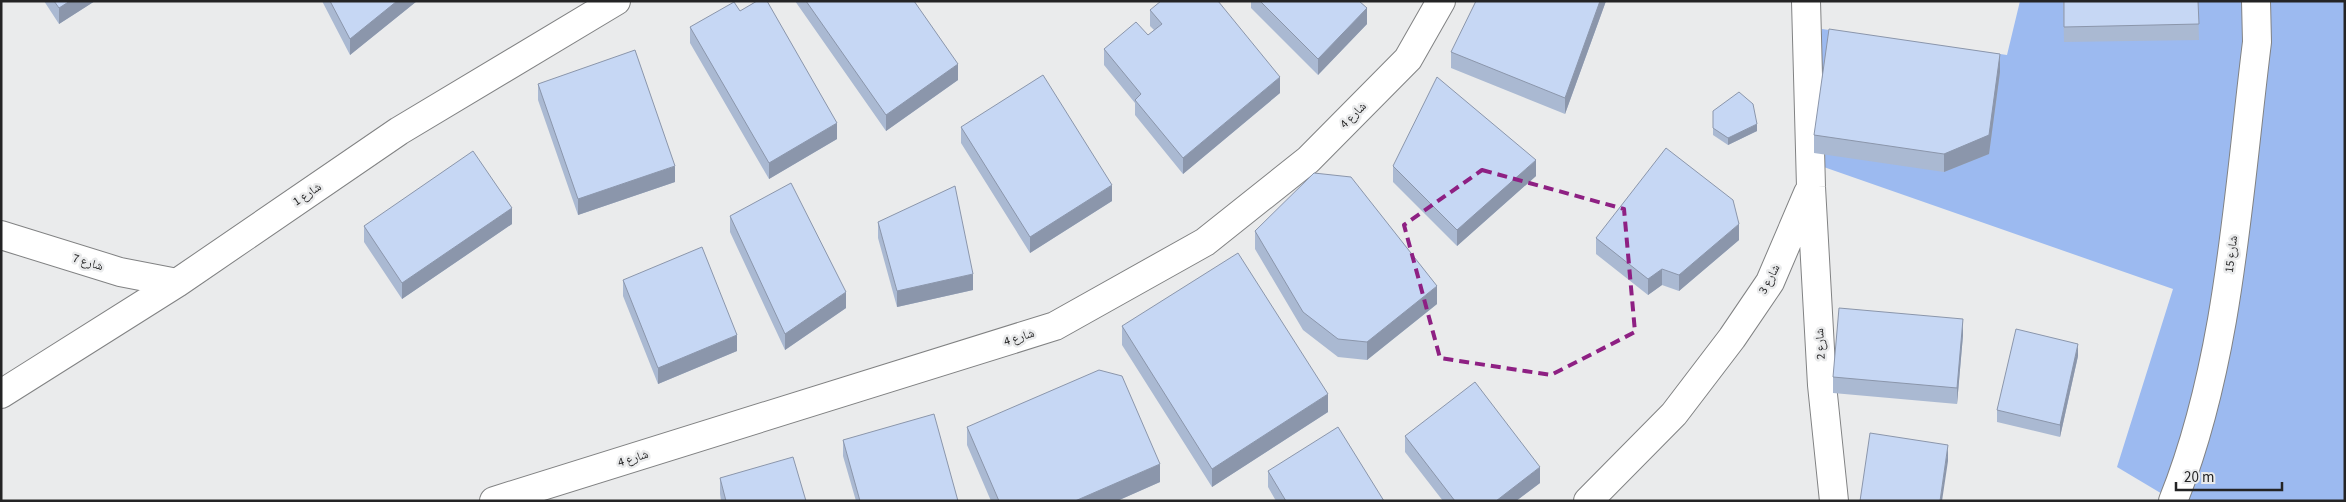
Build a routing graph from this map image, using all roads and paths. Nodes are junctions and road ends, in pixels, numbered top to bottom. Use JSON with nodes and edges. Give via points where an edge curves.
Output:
{"nodes":[{"id":1,"x":616,"y":1,"type":"edge"},
{"id":2,"x":1441,"y":1,"type":"edge"},
{"id":3,"x":1806,"y":1,"type":"edge"},
{"id":4,"x":2256,"y":1,"type":"edge"},
{"id":5,"x":1811,"y":187,"type":"junction"},
{"id":6,"x":1,"y":235,"type":"edge"},
{"id":7,"x":176,"y":284,"type":"junction"},
{"id":8,"x":1,"y":394,"type":"edge"},
{"id":9,"x":494,"y":501,"type":"edge"},
{"id":10,"x":1588,"y":501,"type":"edge"},
{"id":11,"x":1834,"y":501,"type":"edge"},
{"id":12,"x":2173,"y":501,"type":"edge"}],
"edges":[{"from":1,"to":7,"type":"street","name":"شارع 1","via":[[399,131]]},
{"from":2,"to":9,"type":"street","name":"شارع 4","via":[[1408,59],[1308,160],[1206,242],[1056,326]]},
{"from":3,"to":5,"type":"street","name":"شارع 3"},
{"from":4,"to":12,"type":"street","name":"شارع 15","via":[[2257,42],[2226,297],[2207,391],[2188,463]]},
{"from":5,"to":10,"type":"street","name":"شارع 3","via":[[1770,282],[1732,338],[1674,414]]},
{"from":5,"to":11,"type":"street","name":"شارع 2","via":[[1822,385]]},
{"from":6,"to":7,"type":"street","name":"شارع 7","via":[[120,272]]},
{"from":7,"to":8,"type":"street","name":"شارع 1"}]}
